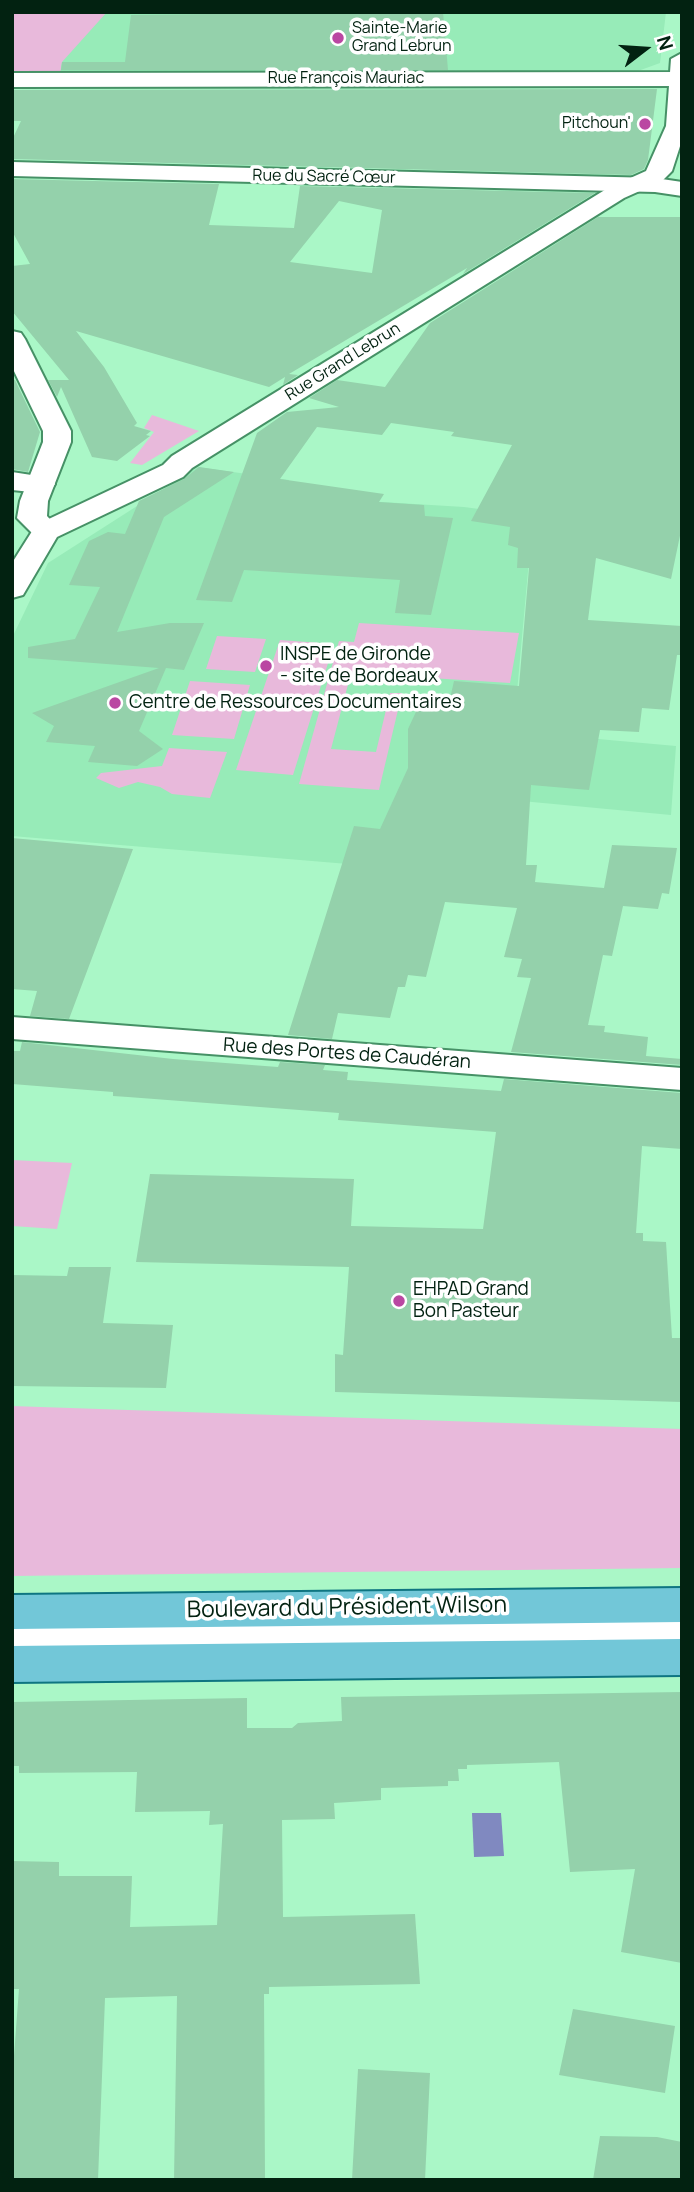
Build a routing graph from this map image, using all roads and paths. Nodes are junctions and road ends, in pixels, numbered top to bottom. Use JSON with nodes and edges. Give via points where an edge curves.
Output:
{"nodes":[{"id":1,"x":680,"y":69,"type":"edge"},
{"id":2,"x":12,"y":80,"type":"edge"},
{"id":3,"x":679,"y":130,"type":"edge"},
{"id":4,"x":12,"y":169,"type":"edge"},
{"id":5,"x":636,"y":185,"type":"junction"},
{"id":6,"x":682,"y":189,"type":"edge"},
{"id":7,"x":15,"y":350,"type":"edge"},
{"id":8,"x":12,"y":481,"type":"edge"},
{"id":9,"x":41,"y":484,"type":"junction"},
{"id":10,"x":46,"y":531,"type":"junction"},
{"id":11,"x":12,"y":589,"type":"edge"},
{"id":12,"x":12,"y":1028,"type":"edge"},
{"id":13,"x":682,"y":1079,"type":"edge"},
{"id":14,"x":682,"y":1605,"type":"edge"},
{"id":15,"x":98,"y":1611,"type":"junction"},
{"id":16,"x":12,"y":1612,"type":"edge"},
{"id":17,"x":682,"y":1628,"type":"edge"},
{"id":18,"x":12,"y":1630,"type":"edge"},
{"id":19,"x":682,"y":1657,"type":"edge"},
{"id":20,"x":12,"y":1661,"type":"edge"}],
"edges":[{"from":1,"to":2,"type":"street","name":"Rue François Mauriac"},
{"from":1,"to":3,"type":"street"},
{"from":3,"to":5,"type":"street","name":"Rue Grand Lebrun","via":[[664,153],[660,171]]},
{"from":4,"to":5,"type":"street","name":"Rue du Sacré Cœur"},
{"from":5,"to":6,"type":"street","name":"Rue du Sacré Cœur"},
{"from":5,"to":10,"type":"street","name":"Rue Grand Lebrun","via":[[524,249],[173,471]]},
{"from":7,"to":9,"type":"street","via":[[57,431]]},
{"from":8,"to":9,"type":"street"},
{"from":9,"to":10,"type":"street","via":[[32,518]]},
{"from":10,"to":11,"type":"street"},
{"from":12,"to":13,"type":"street","name":"Rue des Portes de Caudéran"},
{"from":14,"to":15,"type":"main road","name":"Boulevard du Président Wilson"},
{"from":15,"to":16,"type":"main road","name":"Boulevard du Président Wilson"},
{"from":15,"to":18,"type":"street"},
{"from":17,"to":20,"type":"street","via":[[91,1642]]},
{"from":19,"to":20,"type":"main road"}]}
